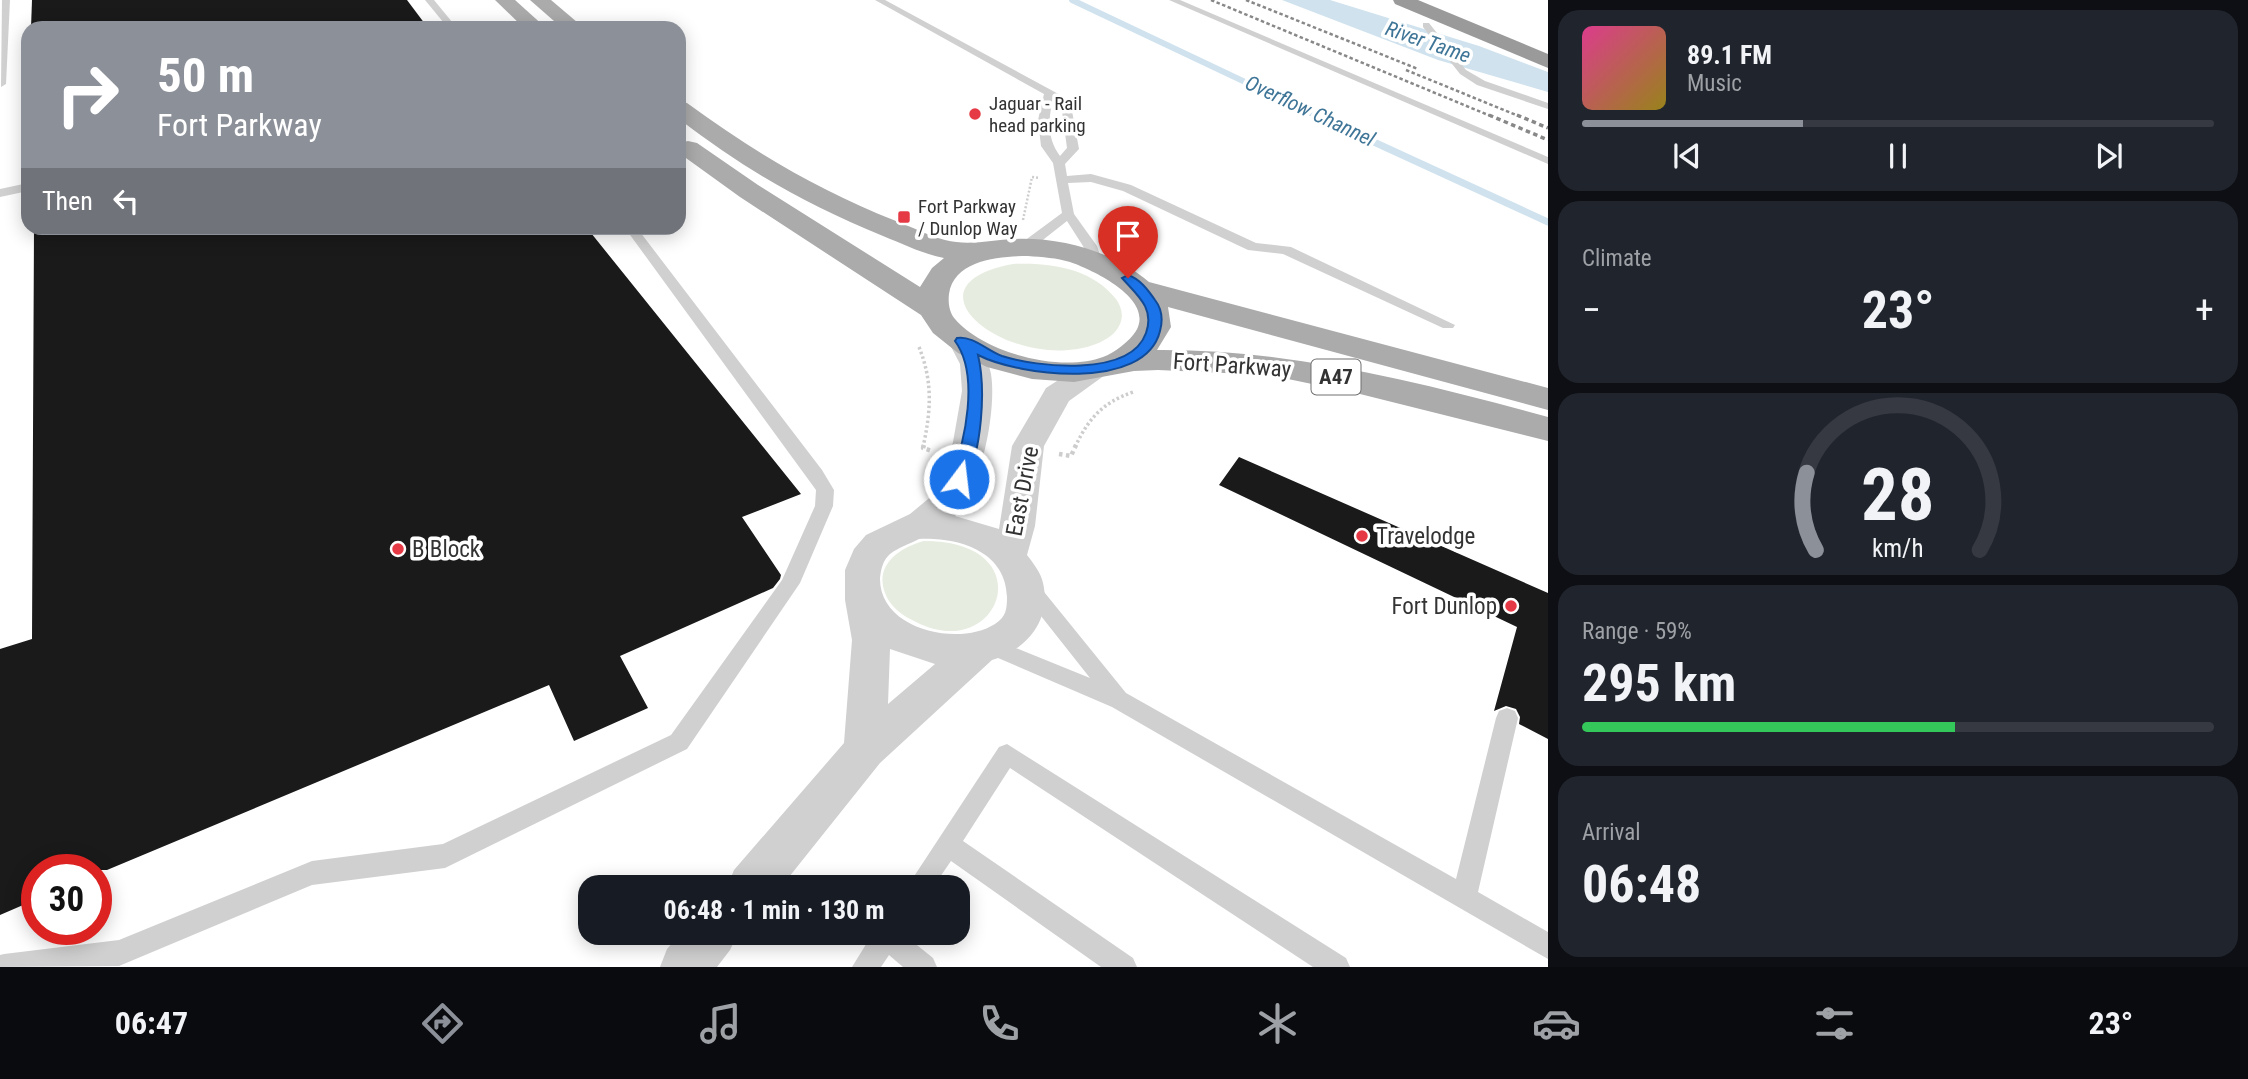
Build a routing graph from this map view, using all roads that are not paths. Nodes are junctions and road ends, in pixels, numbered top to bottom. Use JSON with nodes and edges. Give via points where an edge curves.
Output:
{"nodes":[{"id":1,"x":6,"y":0,"type":"edge"},
{"id":2,"x":429,"y":0,"type":"edge"},
{"id":3,"x":504,"y":0,"type":"edge"},
{"id":4,"x":539,"y":0,"type":"edge"},
{"id":5,"x":879,"y":0,"type":"edge"},
{"id":6,"x":1173,"y":0,"type":"edge"},
{"id":7,"x":1402,"y":0,"type":"edge"},
{"id":8,"x":1443,"y":0,"type":"edge"},
{"id":9,"x":447,"y":21,"type":"edge"},
{"id":10,"x":528,"y":21,"type":"edge"},
{"id":11,"x":565,"y":21,"type":"edge"},
{"id":12,"x":1426,"y":25,"type":"dead end"},
{"id":13,"x":1548,"y":43,"type":"edge"},
{"id":14,"x":1548,"y":62,"type":"edge"},
{"id":15,"x":1,"y":78,"type":"edge"},
{"id":16,"x":1,"y":91,"type":"edge"},
{"id":17,"x":1049,"y":93,"type":"junction"},
{"id":18,"x":0,"y":99,"type":"edge"},
{"id":19,"x":1548,"y":106,"type":"edge"},
{"id":20,"x":686,"y":113,"type":"edge"},
{"id":21,"x":686,"y":147,"type":"edge"},
{"id":22,"x":1548,"y":161,"type":"edge"},
{"id":23,"x":1059,"y":163,"type":"junction"},
{"id":24,"x":1062,"y":180,"type":"junction"},
{"id":25,"x":21,"y":188,"type":"edge"},
{"id":26,"x":0,"y":193,"type":"edge"},
{"id":27,"x":1068,"y":214,"type":"junction"},
{"id":28,"x":634,"y":235,"type":"edge"},
{"id":29,"x":1023,"y":235,"type":"junction"},
{"id":30,"x":986,"y":251,"type":"junction"},
{"id":31,"x":1095,"y":261,"type":"junction"},
{"id":32,"x":1141,"y":289,"type":"junction"},
{"id":33,"x":935,"y":310,"type":"junction"},
{"id":34,"x":1448,"y":325,"type":"dead end"},
{"id":35,"x":962,"y":341,"type":"junction"},
{"id":36,"x":1107,"y":366,"type":"junction"},
{"id":37,"x":1548,"y":399,"type":"edge"},
{"id":38,"x":1548,"y":429,"type":"edge"},
{"id":39,"x":916,"y":527,"type":"junction"},
{"id":40,"x":1017,"y":569,"type":"junction"},
{"id":41,"x":863,"y":594,"type":"junction"},
{"id":42,"x":984,"y":648,"type":"junction"},
{"id":43,"x":1120,"y":700,"type":"junction"},
{"id":44,"x":1507,"y":718,"type":"dead end"},
{"id":45,"x":865,"y":750,"type":"junction"},
{"id":46,"x":947,"y":844,"type":"junction"},
{"id":47,"x":761,"y":875,"type":"edge"},
{"id":48,"x":927,"y":875,"type":"edge"},
{"id":49,"x":1464,"y":898,"type":"junction"},
{"id":50,"x":703,"y":945,"type":"edge"},
{"id":51,"x":881,"y":945,"type":"edge"},
{"id":52,"x":899,"y":945,"type":"edge"},
{"id":53,"x":1548,"y":946,"type":"edge"},
{"id":54,"x":4,"y":967,"type":"edge"},
{"id":55,"x":685,"y":967,"type":"edge"},
{"id":56,"x":865,"y":967,"type":"edge"},
{"id":57,"x":924,"y":967,"type":"edge"},
{"id":58,"x":1124,"y":967,"type":"edge"},
{"id":59,"x":1337,"y":967,"type":"edge"}],
"edges":[{"from":1,"to":15,"type":"lane"},
{"from":2,"to":9,"type":"lane"},
{"from":3,"to":10,"type":"main road"},
{"from":4,"to":11,"type":"main road"},
{"from":5,"to":17,"type":"lane"},
{"from":6,"to":22,"type":"lane"},
{"from":7,"to":14,"type":"highway"},
{"from":8,"to":13,"type":"highway"},
{"from":12,"to":19,"type":"lane","via":[[1463,72],[1481,83]]},
{"from":16,"to":18,"type":"lane"},
{"from":17,"to":23,"type":"lane","via":[[1044,120],[1047,146]]},
{"from":17,"to":23,"type":"lane","via":[[1060,99],[1067,111],[1073,149]]},
{"from":20,"to":30,"type":"main road","name":"Fort Parkway","number":"A47","via":[[730,146],[839,208],[943,249]]},
{"from":21,"to":33,"type":"main road","name":"Fort Parkway","number":"A47"},
{"from":23,"to":24,"type":"lane"},
{"from":24,"to":27,"type":"lane"},
{"from":24,"to":34,"type":"lane","via":[[1091,178],[1127,188],[1254,247],[1286,250]]},
{"from":25,"to":26,"type":"lane"},
{"from":27,"to":29,"type":"lane"},
{"from":27,"to":31,"type":"lane"},
{"from":28,"to":54,"type":"lane","via":[[825,490],[824,506],[784,593],[679,742],[445,856],[312,873],[119,953]]},
{"from":29,"to":30,"type":"main road","name":"Fort Parkway","number":"A47"},
{"from":29,"to":31,"type":"main road","name":"Fort Parkway","number":"A47"},
{"from":30,"to":33,"type":"main road","name":"Fort Parkway","number":"A47","via":[[943,273],[933,296]]},
{"from":31,"to":32,"type":"main road","name":"Fort Parkway","number":"A47"},
{"from":32,"to":36,"type":"main road","name":"Fort Parkway","number":"A47","via":[[1156,321],[1152,337],[1140,351]]},
{"from":32,"to":37,"type":"main road","name":"Fort Parkway","number":"A47"},
{"from":33,"to":35,"type":"main road","name":"Fort Parkway","number":"A47"},
{"from":35,"to":36,"type":"main road","name":"Fort Parkway","number":"A47","via":[[995,358],[1034,369]]},
{"from":35,"to":39,"type":"street","via":[[971,353],[977,380],[966,459],[952,498]]},
{"from":36,"to":38,"type":"main road","name":"Fort Parkway","number":"A47","via":[[1148,360],[1235,362],[1307,371]]},
{"from":36,"to":40,"type":"street","name":"East Drive","via":[[1057,395],[1028,446]]},
{"from":39,"to":40,"type":"street","via":[[956,527],[976,534]]},
{"from":39,"to":41,"type":"street","via":[[872,550],[862,578]]},
{"from":40,"to":42,"type":"street","via":[[1027,600],[1023,619],[1010,634]]},
{"from":40,"to":43,"type":"lane"},
{"from":41,"to":42,"type":"street","via":[[877,620],[905,641],[940,652]]},
{"from":41,"to":45,"type":"street","via":[[872,640]]},
{"from":42,"to":43,"type":"lane"},
{"from":42,"to":45,"type":"street"},
{"from":43,"to":49,"type":"lane"},
{"from":44,"to":49,"type":"lane"},
{"from":45,"to":47,"type":"street"},
{"from":46,"to":48,"type":"lane"},
{"from":46,"to":58,"type":"lane"},
{"from":46,"to":59,"type":"lane","via":[[1007,754]]},
{"from":49,"to":53,"type":"lane"},
{"from":50,"to":55,"type":"street"},
{"from":51,"to":56,"type":"lane"},
{"from":52,"to":57,"type":"lane"}]}
